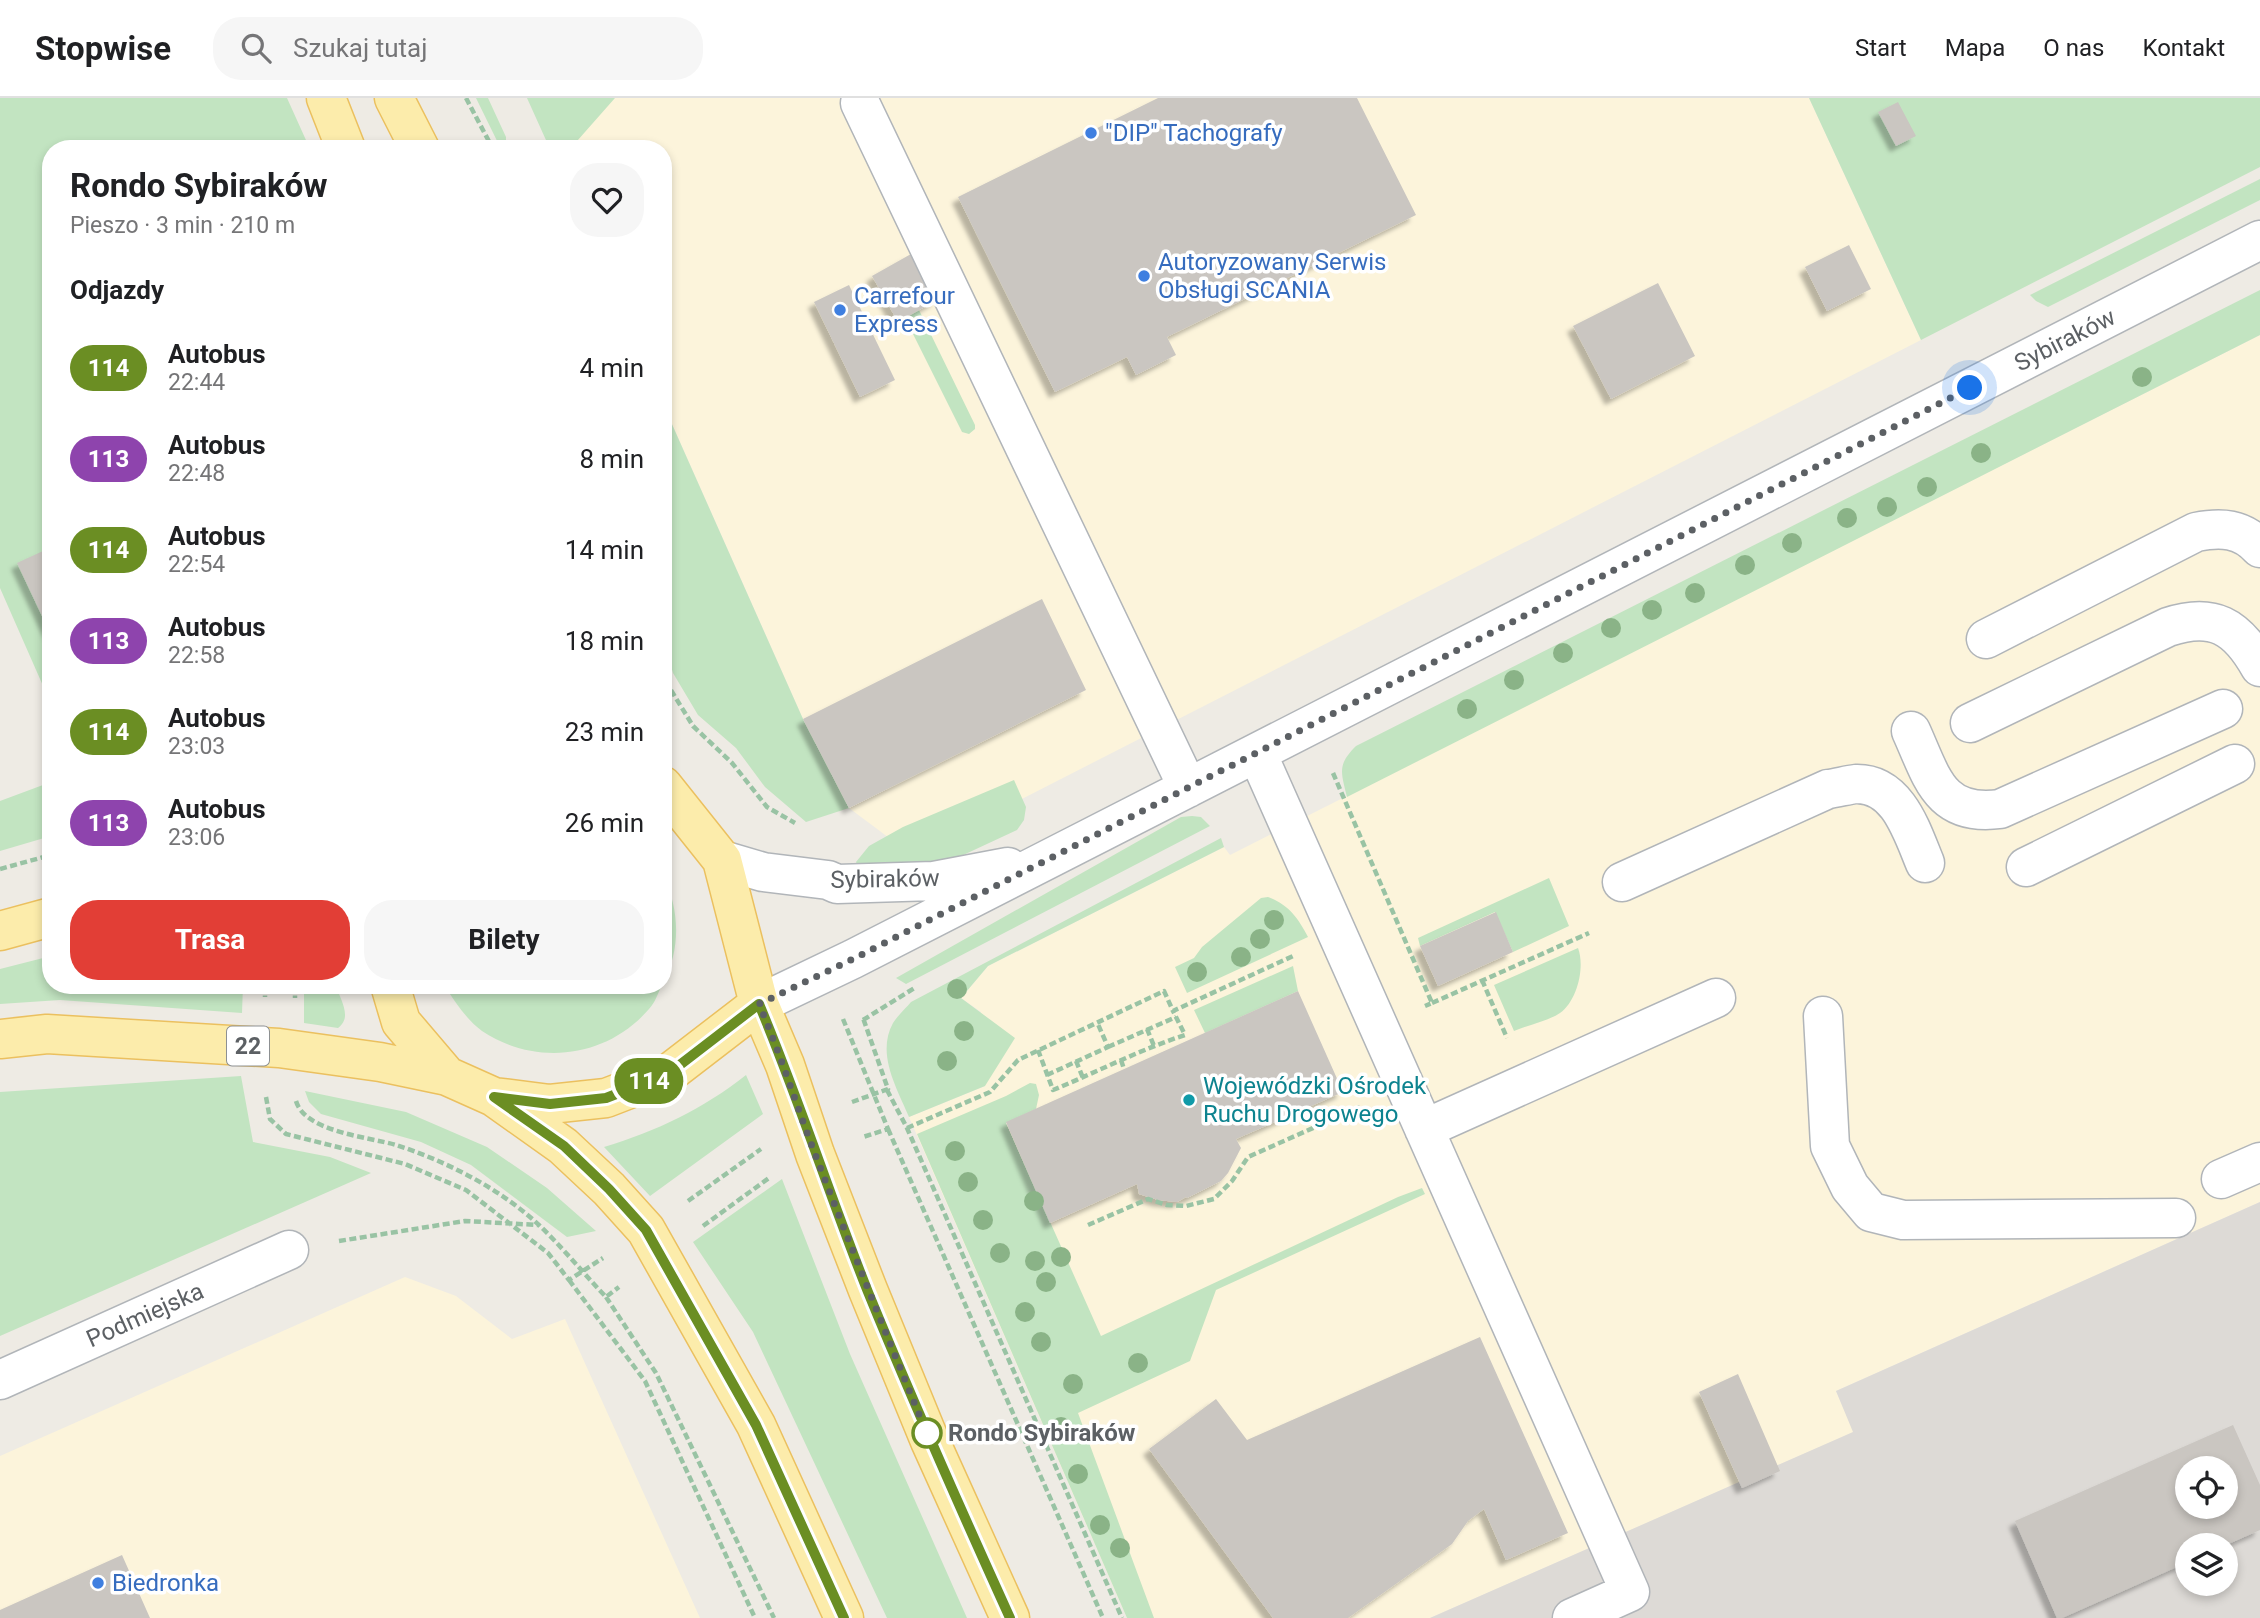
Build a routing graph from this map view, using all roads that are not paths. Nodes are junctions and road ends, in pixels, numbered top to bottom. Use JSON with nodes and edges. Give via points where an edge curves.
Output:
{"nodes":[{"id":1,"x":326,"y":98,"type":"edge"},
{"id":2,"x":394,"y":98,"type":"edge"},
{"id":3,"x":860,"y":103,"type":"dead end"},
{"id":4,"x":342,"y":140,"type":"edge"},
{"id":5,"x":415,"y":140,"type":"edge"},
{"id":6,"x":2260,"y":240,"type":"edge"},
{"id":7,"x":2260,"y":548,"type":"edge"},
{"id":8,"x":1986,"y":639,"type":"dead end"},
{"id":9,"x":2260,"y":667,"type":"edge"},
{"id":10,"x":2223,"y":709,"type":"dead end"},
{"id":11,"x":1970,"y":723,"type":"dead end"},
{"id":12,"x":1911,"y":731,"type":"dead end"},
{"id":13,"x":1257,"y":753,"type":"junction"},
{"id":14,"x":2235,"y":764,"type":"dead end"},
{"id":15,"x":1188,"y":788,"type":"junction"},
{"id":16,"x":672,"y":797,"type":"edge"},
{"id":17,"x":722,"y":860,"type":"junction"},
{"id":18,"x":1048,"y":860,"type":"junction"},
{"id":19,"x":1925,"y":863,"type":"dead end"},
{"id":20,"x":2026,"y":867,"type":"dead end"},
{"id":21,"x":1622,"y":882,"type":"dead end"},
{"id":22,"x":42,"y":920,"type":"edge"},
{"id":23,"x":0,"y":932,"type":"edge"},
{"id":24,"x":393,"y":994,"type":"edge"},
{"id":25,"x":1716,"y":998,"type":"dead end"},
{"id":26,"x":759,"y":1004,"type":"junction"},
{"id":27,"x":1823,"y":1016,"type":"dead end"},
{"id":28,"x":0,"y":1039,"type":"edge"},
{"id":29,"x":447,"y":1076,"type":"junction"},
{"id":30,"x":494,"y":1097,"type":"junction"},
{"id":31,"x":1424,"y":1129,"type":"junction"},
{"id":32,"x":2260,"y":1162,"type":"edge"},
{"id":33,"x":2221,"y":1179,"type":"dead end"},
{"id":34,"x":2176,"y":1218,"type":"dead end"},
{"id":35,"x":289,"y":1250,"type":"road end"},
{"id":36,"x":0,"y":1380,"type":"edge"},
{"id":37,"x":844,"y":1618,"type":"edge"},
{"id":38,"x":1010,"y":1618,"type":"edge"},
{"id":39,"x":1572,"y":1618,"type":"edge"}],
"edges":[{"from":1,"to":4,"type":"main road"},
{"from":2,"to":5,"type":"main road"},
{"from":3,"to":15,"type":"street"},
{"from":6,"to":13,"type":"street","name":"Sybiraków"},
{"from":7,"to":8,"type":"street","via":[[2236,531],[2196,532]]},
{"from":9,"to":11,"type":"street","via":[[2231,630],[2189,620]]},
{"from":10,"to":12,"type":"street","via":[[2000,809],[1981,811],[1955,804],[1936,786]]},
{"from":13,"to":15,"type":"street","name":"Sybiraków"},
{"from":13,"to":31,"type":"street"},
{"from":14,"to":20,"type":"street"},
{"from":15,"to":18,"type":"street","name":"Sybiraków"},
{"from":16,"to":17,"type":"main road"},
{"from":17,"to":18,"type":"street","name":"Sybiraków","via":[[837,884],[934,881]]},
{"from":17,"to":26,"type":"main road"},
{"from":18,"to":26,"type":"street","name":"Sybiraków"},
{"from":19,"to":21,"type":"street","via":[[1899,805],[1877,789],[1858,784],[1828,789]]},
{"from":22,"to":23,"type":"main road"},
{"from":24,"to":29,"type":"main road","number":"22","via":[[401,1022]]},
{"from":25,"to":31,"type":"street"},
{"from":26,"to":30,"type":"main road","number":"22","via":[[668,1074],[606,1098],[550,1104]]},
{"from":26,"to":38,"type":"main road","via":[[868,1290]]},
{"from":27,"to":34,"type":"street","via":[[1830,1146],[1850,1187],[1871,1212],[1903,1220]]},
{"from":28,"to":29,"type":"main road","number":"22","via":[[47,1034],[278,1048]]},
{"from":29,"to":30,"type":"main road","number":"22"},
{"from":30,"to":37,"type":"main road","number":"22","via":[[564,1146],[646,1230],[756,1425]]},
{"from":31,"to":39,"type":"street","via":[[1630,1592]]},
{"from":32,"to":33,"type":"street"},
{"from":35,"to":36,"type":"street","name":"Podmiejska"}]}
